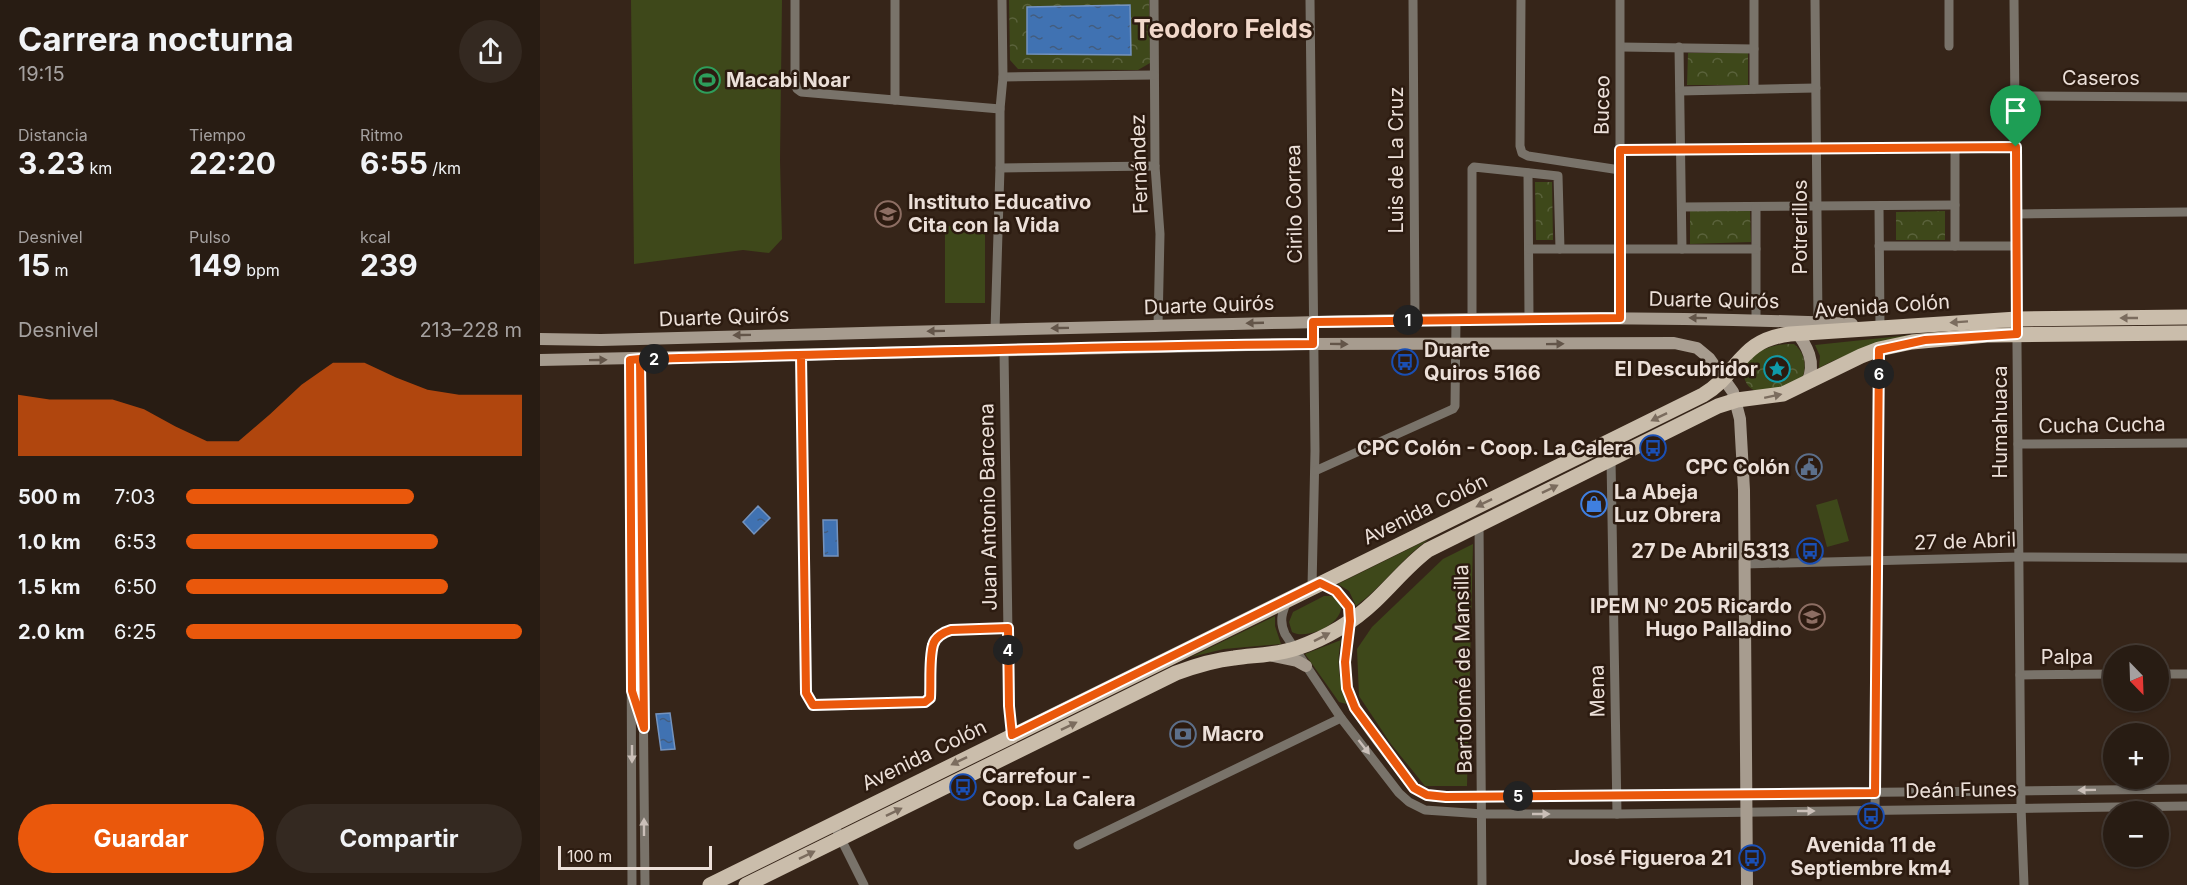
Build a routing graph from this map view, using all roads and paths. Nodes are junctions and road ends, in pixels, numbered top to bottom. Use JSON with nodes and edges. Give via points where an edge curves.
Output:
{"nodes":[{"id":1,"x":795,"y":0,"type":"edge"},
{"id":2,"x":895,"y":0,"type":"edge"},
{"id":3,"x":1002,"y":0,"type":"edge"},
{"id":4,"x":1154,"y":0,"type":"edge"},
{"id":5,"x":1310,"y":0,"type":"edge"},
{"id":6,"x":1413,"y":0,"type":"edge"},
{"id":7,"x":1521,"y":0,"type":"edge"},
{"id":8,"x":1620,"y":0,"type":"edge"},
{"id":9,"x":1754,"y":0,"type":"edge"},
{"id":10,"x":1815,"y":0,"type":"edge"},
{"id":11,"x":1949,"y":0,"type":"edge"},
{"id":12,"x":2014,"y":0,"type":"edge"},
{"id":13,"x":1949,"y":46,"type":"dead end"},
{"id":14,"x":1621,"y":47,"type":"junction"},
{"id":15,"x":1679,"y":47,"type":"junction"},
{"id":16,"x":1754,"y":49,"type":"junction"},
{"id":17,"x":1154,"y":75,"type":"junction"},
{"id":18,"x":1003,"y":76,"type":"junction"},
{"id":19,"x":1816,"y":88,"type":"junction"},
{"id":20,"x":1754,"y":89,"type":"junction"},
{"id":21,"x":1680,"y":91,"type":"junction"},
{"id":22,"x":2015,"y":96,"type":"junction"},
{"id":23,"x":2187,"y":97,"type":"edge"},
{"id":24,"x":895,"y":100,"type":"junction"},
{"id":25,"x":1000,"y":109,"type":"junction"},
{"id":26,"x":2016,"y":147,"type":"junction"},
{"id":27,"x":1955,"y":148,"type":"junction"},
{"id":28,"x":1817,"y":149,"type":"junction"},
{"id":29,"x":1620,"y":150,"type":"junction"},
{"id":30,"x":1681,"y":150,"type":"junction"},
{"id":31,"x":1155,"y":166,"type":"junction"},
{"id":32,"x":1000,"y":168,"type":"junction"},
{"id":33,"x":1620,"y":170,"type":"junction"},
{"id":34,"x":1528,"y":173,"type":"junction"},
{"id":35,"x":1955,"y":205,"type":"junction"},
{"id":36,"x":1817,"y":206,"type":"junction"},
{"id":37,"x":1879,"y":206,"type":"junction"},
{"id":38,"x":1682,"y":207,"type":"junction"},
{"id":39,"x":1756,"y":207,"type":"junction"},
{"id":40,"x":2187,"y":212,"type":"edge"},
{"id":41,"x":2016,"y":214,"type":"junction"},
{"id":42,"x":1879,"y":246,"type":"junction"},
{"id":43,"x":1955,"y":246,"type":"junction"},
{"id":44,"x":2016,"y":246,"type":"junction"},
{"id":45,"x":1529,"y":249,"type":"junction"},
{"id":46,"x":1560,"y":249,"type":"junction"},
{"id":47,"x":1620,"y":249,"type":"junction"},
{"id":48,"x":1682,"y":249,"type":"junction"},
{"id":49,"x":1756,"y":249,"type":"junction"},
{"id":50,"x":2187,"y":317,"type":"edge"},
{"id":51,"x":1529,"y":318,"type":"junction"},
{"id":52,"x":1620,"y":318,"type":"junction"},
{"id":53,"x":2017,"y":318,"type":"junction"},
{"id":54,"x":1472,"y":319,"type":"junction"},
{"id":55,"x":1756,"y":319,"type":"junction"},
{"id":56,"x":1415,"y":320,"type":"junction"},
{"id":57,"x":1456,"y":320,"type":"junction"},
{"id":58,"x":1787,"y":321,"type":"junction"},
{"id":59,"x":1313,"y":322,"type":"junction"},
{"id":60,"x":1818,"y":322,"type":"junction"},
{"id":61,"x":1158,"y":326,"type":"junction"},
{"id":62,"x":1880,"y":327,"type":"junction"},
{"id":63,"x":995,"y":330,"type":"junction"},
{"id":64,"x":2187,"y":333,"type":"edge"},
{"id":65,"x":1798,"y":334,"type":"junction"},
{"id":66,"x":2017,"y":334,"type":"junction"},
{"id":67,"x":540,"y":339,"type":"edge"},
{"id":68,"x":1313,"y":344,"type":"junction"},
{"id":69,"x":1456,"y":345,"type":"junction"},
{"id":70,"x":1004,"y":350,"type":"junction"},
{"id":71,"x":1879,"y":350,"type":"junction"},
{"id":72,"x":801,"y":355,"type":"junction"},
{"id":73,"x":540,"y":360,"type":"edge"},
{"id":74,"x":635,"y":360,"type":"junction"},
{"id":75,"x":1725,"y":378,"type":"junction"},
{"id":76,"x":1808,"y":382,"type":"junction"},
{"id":77,"x":1737,"y":400,"type":"junction"},
{"id":78,"x":2187,"y":443,"type":"edge"},
{"id":79,"x":2018,"y":444,"type":"junction"},
{"id":80,"x":1611,"y":459,"type":"junction"},
{"id":81,"x":1315,"y":471,"type":"junction"},
{"id":82,"x":1479,"y":524,"type":"junction"},
{"id":83,"x":2019,"y":557,"type":"junction"},
{"id":84,"x":2187,"y":558,"type":"edge"},
{"id":85,"x":1877,"y":561,"type":"junction"},
{"id":86,"x":1745,"y":564,"type":"junction"},
{"id":87,"x":1316,"y":585,"type":"junction"},
{"id":88,"x":1289,"y":598,"type":"junction"},
{"id":89,"x":1350,"y":621,"type":"junction"},
{"id":90,"x":1008,"y":628,"type":"junction"},
{"id":91,"x":1295,"y":649,"type":"junction"},
{"id":92,"x":1263,"y":655,"type":"junction"},
{"id":93,"x":1305,"y":666,"type":"junction"},
{"id":94,"x":2103,"y":674,"type":"edge"},
{"id":95,"x":2169,"y":674,"type":"edge"},
{"id":96,"x":2187,"y":674,"type":"edge"},
{"id":97,"x":2020,"y":675,"type":"junction"},
{"id":98,"x":632,"y":691,"type":"junction"},
{"id":99,"x":1341,"y":718,"type":"junction"},
{"id":100,"x":644,"y":728,"type":"junction"},
{"id":101,"x":1012,"y":735,"type":"junction"},
{"id":102,"x":2187,"y":789,"type":"edge"},
{"id":103,"x":2020,"y":791,"type":"junction"},
{"id":104,"x":1875,"y":793,"type":"junction"},
{"id":105,"x":1748,"y":794,"type":"junction"},
{"id":106,"x":1617,"y":795,"type":"junction"},
{"id":107,"x":1482,"y":796,"type":"junction"},
{"id":108,"x":2187,"y":806,"type":"edge"},
{"id":109,"x":2021,"y":807,"type":"junction"},
{"id":110,"x":1875,"y":810,"type":"junction"},
{"id":111,"x":1748,"y":811,"type":"junction"},
{"id":112,"x":1483,"y":814,"type":"junction"},
{"id":113,"x":1617,"y":814,"type":"junction"},
{"id":114,"x":833,"y":823,"type":"junction"},
{"id":115,"x":841,"y":838,"type":"junction"},
{"id":116,"x":1078,"y":845,"type":"dead end"},
{"id":117,"x":633,"y":885,"type":"edge"},
{"id":118,"x":645,"y":885,"type":"edge"},
{"id":119,"x":710,"y":885,"type":"edge"},
{"id":120,"x":746,"y":885,"type":"edge"},
{"id":121,"x":864,"y":885,"type":"edge"},
{"id":122,"x":1482,"y":885,"type":"edge"},
{"id":123,"x":1747,"y":885,"type":"edge"},
{"id":124,"x":2024,"y":885,"type":"edge"}],
"edges":[{"from":1,"to":24,"type":"street","via":[[797,89]]},
{"from":2,"to":24,"type":"street"},
{"from":3,"to":18,"type":"street"},
{"from":4,"to":17,"type":"street","name":"Fernández"},
{"from":5,"to":59,"type":"street","name":"Cirilo Correa"},
{"from":6,"to":56,"type":"street","name":"Luis de La Cruz"},
{"from":7,"to":33,"type":"street","via":[[1522,153]]},
{"from":8,"to":14,"type":"street","name":"Buceo"},
{"from":9,"to":16,"type":"street"},
{"from":10,"to":19,"type":"street","name":"Potrerillos"},
{"from":11,"to":13,"type":"street"},
{"from":12,"to":22,"type":"street","name":"Humahuaca"},
{"from":14,"to":15,"type":"street"},
{"from":14,"to":29,"type":"street","name":"Buceo"},
{"from":15,"to":16,"type":"street"},
{"from":15,"to":21,"type":"street"},
{"from":16,"to":20,"type":"street"},
{"from":17,"to":18,"type":"street"},
{"from":17,"to":31,"type":"street","name":"Fernández"},
{"from":18,"to":25,"type":"street"},
{"from":19,"to":20,"type":"street"},
{"from":19,"to":28,"type":"street","name":"Potrerillos"},
{"from":20,"to":21,"type":"street"},
{"from":21,"to":30,"type":"street"},
{"from":22,"to":23,"type":"street","name":"Caseros"},
{"from":22,"to":26,"type":"street","name":"Humahuaca"},
{"from":24,"to":25,"type":"street"},
{"from":25,"to":32,"type":"street"},
{"from":26,"to":27,"type":"street"},
{"from":26,"to":41,"type":"street","name":"Humahuaca"},
{"from":27,"to":28,"type":"street"},
{"from":27,"to":35,"type":"street"},
{"from":28,"to":30,"type":"street"},
{"from":28,"to":36,"type":"street","name":"Potrerillos"},
{"from":29,"to":30,"type":"street"},
{"from":29,"to":33,"type":"street","name":"Buceo"},
{"from":30,"to":38,"type":"street"},
{"from":31,"to":32,"type":"street"},
{"from":31,"to":61,"type":"street","name":"Fernández","via":[[1160,234]]},
{"from":32,"to":63,"type":"street"},
{"from":33,"to":47,"type":"street","name":"Buceo"},
{"from":34,"to":45,"type":"street"},
{"from":34,"to":46,"type":"street","via":[[1559,177]]},
{"from":34,"to":54,"type":"street","via":[[1472,169]]},
{"from":35,"to":37,"type":"street"},
{"from":35,"to":43,"type":"street"},
{"from":36,"to":37,"type":"street"},
{"from":36,"to":39,"type":"street"},
{"from":36,"to":60,"type":"street","name":"Potrerillos"},
{"from":37,"to":42,"type":"street"},
{"from":38,"to":39,"type":"street"},
{"from":38,"to":48,"type":"street"},
{"from":39,"to":49,"type":"street"},
{"from":40,"to":41,"type":"street"},
{"from":41,"to":44,"type":"street","name":"Humahuaca"},
{"from":42,"to":43,"type":"street"},
{"from":42,"to":62,"type":"street"},
{"from":43,"to":44,"type":"street"},
{"from":44,"to":53,"type":"street","name":"Humahuaca"},
{"from":45,"to":46,"type":"street"},
{"from":45,"to":51,"type":"street"},
{"from":46,"to":47,"type":"street"},
{"from":47,"to":48,"type":"street"},
{"from":47,"to":52,"type":"street","name":"Buceo"},
{"from":48,"to":49,"type":"street"},
{"from":49,"to":55,"type":"street"},
{"from":50,"to":53,"type":"main road","name":"Avenida Colón","one_way":true},
{"from":51,"to":52,"type":"main road","name":"Duarte Quirós"},
{"from":51,"to":54,"type":"main road","name":"Duarte Quirós"},
{"from":55,"to":52,"type":"main road","name":"Duarte Quirós","one_way":true},
{"from":53,"to":62,"type":"main road","name":"Avenida Colón","one_way":true},
{"from":53,"to":66,"type":"street","name":"Humahuaca"},
{"from":54,"to":57,"type":"main road","name":"Duarte Quirós"},
{"from":55,"to":58,"type":"main road","name":"Duarte Quirós"},
{"from":56,"to":57,"type":"main road","name":"Duarte Quirós"},
{"from":56,"to":59,"type":"main road","name":"Duarte Quirós"},
{"from":57,"to":69,"type":"street"},
{"from":58,"to":60,"type":"main road","name":"Duarte Quirós"},
{"from":58,"to":65,"type":"main road"},
{"from":59,"to":61,"type":"main road","name":"Duarte Quirós","one_way":true},
{"from":59,"to":68,"type":"street","name":"Cirilo Correa"},
{"from":60,"to":62,"type":"main road","name":"Duarte Quirós"},
{"from":60,"to":65,"type":"street"},
{"from":61,"to":63,"type":"main road","name":"Duarte Quirós","one_way":true},
{"from":62,"to":65,"type":"main road","name":"Avenida Colón"},
{"from":63,"to":67,"type":"main road","name":"Duarte Quirós","one_way":true},
{"from":64,"to":66,"type":"main road","name":"Avenida Colón"},
{"from":65,"to":75,"type":"main road","name":"Avenida Colón","via":[[1758,343],[1741,356]]},
{"from":65,"to":76,"type":"main road","via":[[1811,358]]},
{"from":66,"to":71,"type":"main road","name":"Avenida Colón","via":[[1925,340]]},
{"from":66,"to":79,"type":"street","name":"Humahuaca"},
{"from":68,"to":69,"type":"main road","name":"Duarte Quirós","one_way":true},
{"from":68,"to":70,"type":"main road","name":"Duarte Quirós"},
{"from":68,"to":81,"type":"street","name":"Cirilo Correa"},
{"from":69,"to":75,"type":"main road","name":"Duarte Quirós","one_way":true,"via":[[1682,343],[1703,352]]},
{"from":69,"to":81,"type":"street","via":[[1453,409]]},
{"from":70,"to":72,"type":"main road","name":"Duarte Quirós"},
{"from":70,"to":90,"type":"street","name":"Juan Antonio Barcena"},
{"from":71,"to":76,"type":"main road","name":"Avenida Colón"},
{"from":71,"to":85,"type":"street"},
{"from":72,"to":74,"type":"main road","name":"Duarte Quirós"},
{"from":72,"to":90,"type":"street","via":[[806,693],[813,705],[925,702],[930,698],[933,645],[939,636],[951,630]]},
{"from":73,"to":74,"type":"main road","name":"Duarte Quirós","one_way":true},
{"from":74,"to":98,"type":"street"},
{"from":74,"to":100,"type":"street"},
{"from":75,"to":77,"type":"main road","name":"Duarte Quirós"},
{"from":75,"to":87,"type":"main road","name":"Avenida Colón","one_way":true,"via":[[1703,395]]},
{"from":77,"to":76,"type":"main road","name":"Avenida Colón","one_way":true,"via":[[1776,396]]},
{"from":77,"to":80,"type":"main road","name":"Avenida Colón"},
{"from":77,"to":86,"type":"main road"},
{"from":78,"to":79,"type":"street","name":"Cucha Cucha"},
{"from":79,"to":83,"type":"street","name":"Humahuaca"},
{"from":82,"to":80,"type":"main road","name":"Avenida Colón","one_way":true},
{"from":80,"to":106,"type":"street","name":"Mena"},
{"from":81,"to":87,"type":"street","name":"Cirilo Correa"},
{"from":82,"to":89,"type":"main road","name":"Avenida Colón","via":[[1417,559]]},
{"from":82,"to":107,"type":"street","name":"Bartolomé de Mansilla"},
{"from":83,"to":84,"type":"street","name":"27 de Abril"},
{"from":83,"to":85,"type":"street","name":"27 de Abril"},
{"from":83,"to":97,"type":"street","name":"Humahuaca"},
{"from":85,"to":86,"type":"street","name":"27 de Abril"},
{"from":85,"to":104,"type":"street"},
{"from":86,"to":105,"type":"main road"},
{"from":87,"to":88,"type":"main road","name":"Avenida Colón"},
{"from":87,"to":89,"type":"street","name":"Deán Funes","via":[[1336,591],[1346,601]]},
{"from":88,"to":91,"type":"street","name":"Deán Funes","via":[[1281,623]]},
{"from":88,"to":101,"type":"main road","name":"Avenida Colón"},
{"from":91,"to":89,"type":"main road","name":"Avenida Colón","one_way":true},
{"from":89,"to":107,"type":"street","name":"Deán Funes","via":[[1345,662],[1350,698],[1409,783],[1434,797]]},
{"from":90,"to":101,"type":"street","name":"Juan Antonio Barcena"},
{"from":91,"to":92,"type":"main road","name":"Avenida Colón"},
{"from":91,"to":93,"type":"street","name":"Deán Funes"},
{"from":92,"to":93,"type":"main road"},
{"from":115,"to":92,"type":"main road","name":"Avenida Colón","one_way":true,"via":[[1176,674],[1204,663]]},
{"from":93,"to":99,"type":"street","name":"Deán Funes"},
{"from":94,"to":97,"type":"street","name":"Palpa"},
{"from":95,"to":96,"type":"street"},
{"from":97,"to":103,"type":"street","name":"Humahuaca"},
{"from":98,"to":100,"type":"street"},
{"from":98,"to":117,"type":"street","one_way":true},
{"from":99,"to":112,"type":"street","name":"Deán Funes","one_way":true,"via":[[1408,802],[1436,812]]},
{"from":99,"to":116,"type":"street"},
{"from":118,"to":100,"type":"street","one_way":true},
{"from":101,"to":114,"type":"main road","name":"Avenida Colón","one_way":true},
{"from":102,"to":103,"type":"street","name":"Deán Funes","one_way":true},
{"from":103,"to":104,"type":"street","name":"Deán Funes"},
{"from":103,"to":109,"type":"street","name":"Humahuaca"},
{"from":104,"to":105,"type":"street","name":"Deán Funes"},
{"from":104,"to":110,"type":"street"},
{"from":105,"to":106,"type":"street","name":"Deán Funes"},
{"from":105,"to":111,"type":"main road"},
{"from":106,"to":107,"type":"street","name":"Deán Funes"},
{"from":106,"to":113,"type":"street","name":"Mena"},
{"from":107,"to":112,"type":"street","name":"Bartolomé de Mansilla"},
{"from":108,"to":109,"type":"street","name":"Deán Funes"},
{"from":109,"to":110,"type":"street","name":"Deán Funes"},
{"from":109,"to":124,"type":"street","name":"Humahuaca"},
{"from":111,"to":110,"type":"street","name":"Deán Funes","one_way":true},
{"from":111,"to":113,"type":"street","name":"Deán Funes"},
{"from":111,"to":123,"type":"main road"},
{"from":112,"to":113,"type":"street","name":"Deán Funes","one_way":true},
{"from":112,"to":122,"type":"street","name":"Bartolomé de Mansilla"},
{"from":114,"to":115,"type":"street"},
{"from":114,"to":119,"type":"main road","name":"Avenida Colón"},
{"from":120,"to":115,"type":"main road","name":"Avenida Colón","one_way":true},
{"from":115,"to":121,"type":"street"}]}
